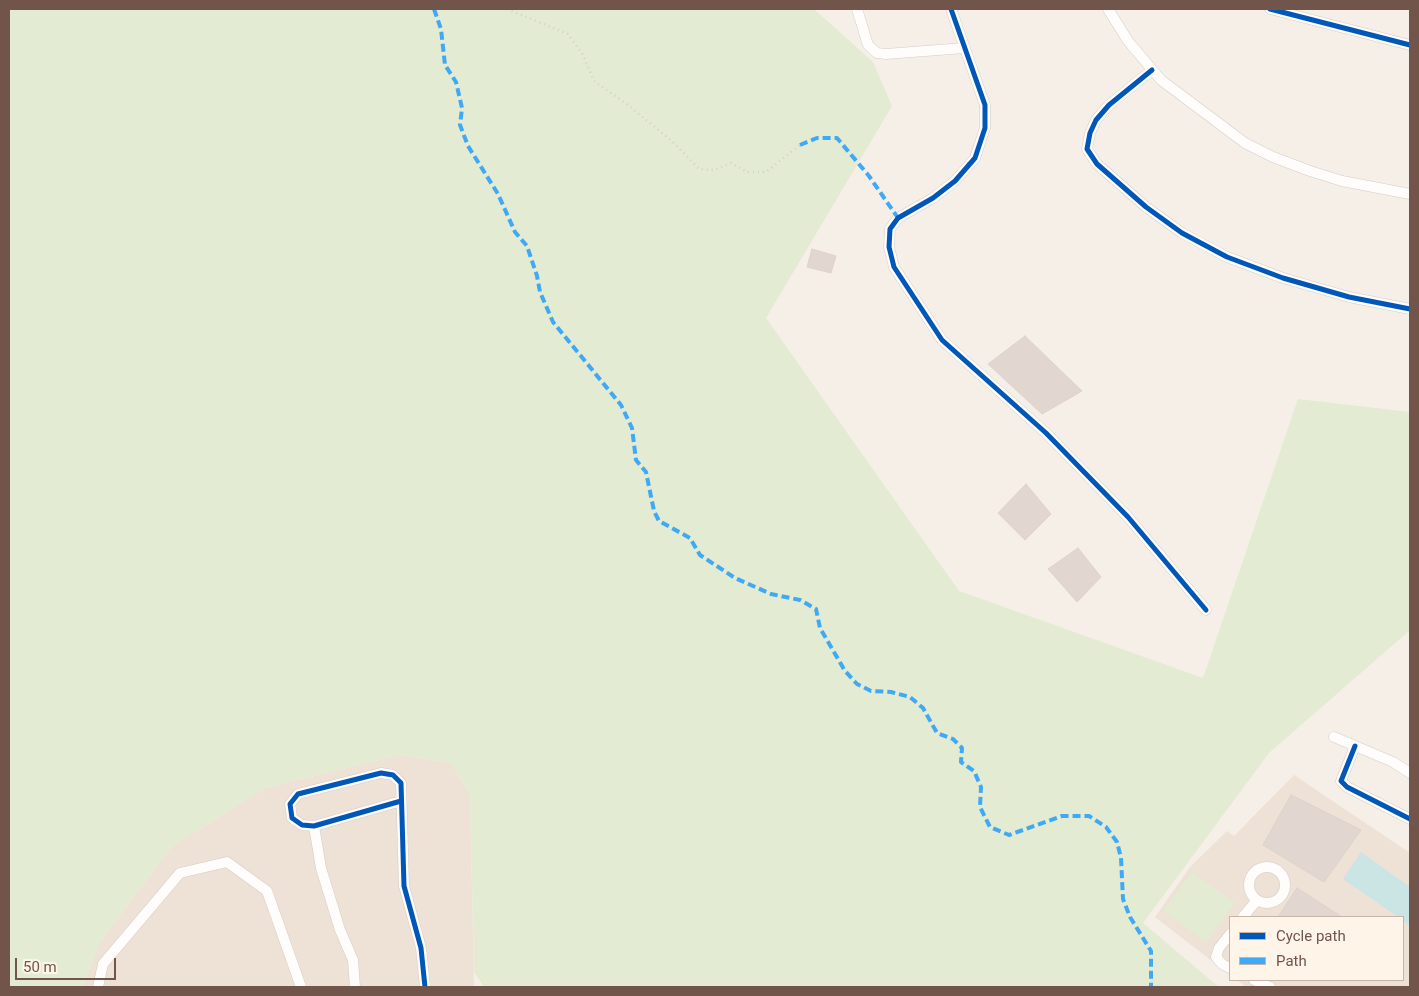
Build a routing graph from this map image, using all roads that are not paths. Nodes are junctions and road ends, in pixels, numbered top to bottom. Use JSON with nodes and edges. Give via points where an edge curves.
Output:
{"nodes":[{"id":1,"x":857,"y":9,"type":"edge"},
{"id":2,"x":951,"y":9,"type":"edge"},
{"id":3,"x":1108,"y":9,"type":"edge"},
{"id":4,"x":1270,"y":9,"type":"edge"},
{"id":5,"x":1410,"y":44,"type":"edge"},
{"id":6,"x":964,"y":48,"type":"junction"},
{"id":7,"x":1152,"y":70,"type":"junction"},
{"id":8,"x":1410,"y":194,"type":"edge"},
{"id":9,"x":1410,"y":309,"type":"edge"},
{"id":10,"x":1206,"y":610,"type":"dead end"},
{"id":11,"x":1334,"y":737,"type":"dead end"},
{"id":12,"x":1355,"y":746,"type":"junction"},
{"id":13,"x":1410,"y":773,"type":"edge"},
{"id":14,"x":401,"y":801,"type":"junction"},
{"id":15,"x":1410,"y":820,"type":"edge"},
{"id":16,"x":314,"y":826,"type":"junction"},
{"id":17,"x":1257,"y":900,"type":"dead end"},
{"id":18,"x":1244,"y":916,"type":"edge"},
{"id":19,"x":1229,"y":935,"type":"edge"},
{"id":20,"x":1229,"y":968,"type":"edge"},
{"id":21,"x":1256,"y":981,"type":"edge"},
{"id":22,"x":98,"y":987,"type":"edge"},
{"id":23,"x":301,"y":987,"type":"edge"},
{"id":24,"x":355,"y":987,"type":"edge"},
{"id":25,"x":424,"y":987,"type":"edge"},
{"id":26,"x":1270,"y":987,"type":"edge"}],
"edges":[{"from":1,"to":6,"type":"street","via":[[868,44],[877,53]]},
{"from":2,"to":6,"type":"street"},
{"from":3,"to":7,"type":"street"},
{"from":4,"to":5,"type":"street"},
{"from":6,"to":10,"type":"street","via":[[985,105],[985,128],[975,158],[954,181],[898,218],[890,229],[894,267],[942,340],[1046,433],[1128,517]]},
{"from":7,"to":8,"type":"street","via":[[1245,143],[1273,158],[1342,180]]},
{"from":7,"to":9,"type":"street","via":[[1096,120],[1087,149],[1097,164],[1146,207],[1227,257],[1283,278],[1349,297]]},
{"from":11,"to":12,"type":"street"},
{"from":12,"to":13,"type":"street"},
{"from":12,"to":15,"type":"street","via":[[1341,781]]},
{"from":14,"to":16,"type":"street"},
{"from":14,"to":16,"type":"street","via":[[401,783],[393,775],[381,773],[298,794],[290,804],[292,818],[302,825]]},
{"from":14,"to":25,"type":"street","via":[[404,886],[421,948]]},
{"from":16,"to":24,"type":"street","via":[[321,868],[353,960]]},
{"from":17,"to":18,"type":"street"},
{"from":19,"to":20,"type":"street","via":[[1216,957]]},
{"from":21,"to":26,"type":"street"},
{"from":22,"to":23,"type":"street","via":[[103,964],[180,873],[227,862],[268,891]]}]}
